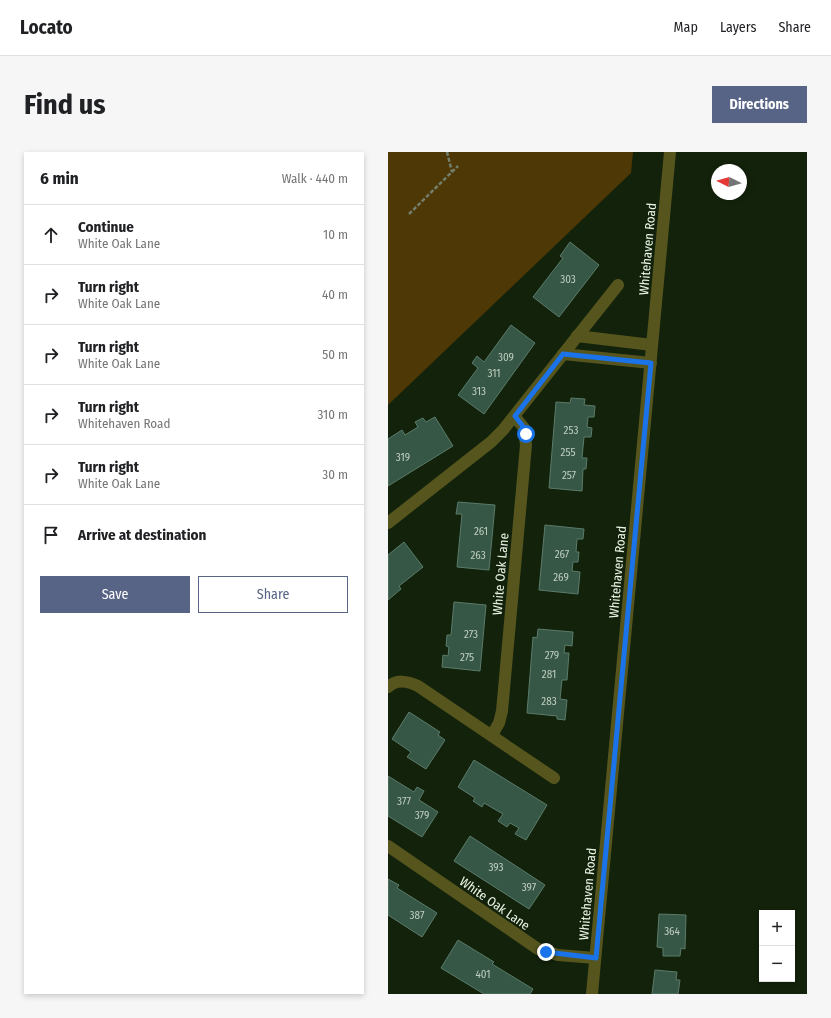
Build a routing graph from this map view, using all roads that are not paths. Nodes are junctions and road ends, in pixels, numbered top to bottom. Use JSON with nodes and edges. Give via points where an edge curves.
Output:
{"nodes":[{"id":1,"x":670,"y":152,"type":"edge"},
{"id":2,"x":618,"y":285,"type":"dead end"},
{"id":3,"x":577,"y":336,"type":"junction"},
{"id":4,"x":652,"y":345,"type":"junction"},
{"id":5,"x":563,"y":354,"type":"junction"},
{"id":6,"x":651,"y":363,"type":"junction"},
{"id":7,"x":515,"y":416,"type":"junction"},
{"id":8,"x":388,"y":523,"type":"edge"},
{"id":9,"x":388,"y":687,"type":"edge"},
{"id":10,"x":492,"y":735,"type":"junction"},
{"id":11,"x":554,"y":778,"type":"dead end"},
{"id":12,"x":388,"y":846,"type":"edge"},
{"id":13,"x":596,"y":958,"type":"junction"},
{"id":14,"x":592,"y":994,"type":"edge"}],
"edges":[{"from":1,"to":4,"type":"street","name":"Whitehaven Road"},
{"from":2,"to":3,"type":"street"},
{"from":3,"to":4,"type":"street"},
{"from":3,"to":5,"type":"street"},
{"from":4,"to":6,"type":"street","name":"Whitehaven Road"},
{"from":5,"to":6,"type":"street"},
{"from":5,"to":7,"type":"street"},
{"from":6,"to":13,"type":"street","name":"Whitehaven Road"},
{"from":7,"to":8,"type":"street","via":[[491,442]]},
{"from":7,"to":10,"type":"street","name":"White Oak Lane","via":[[524,428],[526,445],[502,711]]},
{"from":9,"to":10,"type":"street","via":[[397,682],[412,683]]},
{"from":10,"to":11,"type":"street"},
{"from":12,"to":13,"type":"street","name":"White Oak Lane","via":[[532,945],[552,953]]},
{"from":13,"to":14,"type":"street","name":"Whitehaven Road"}]}
